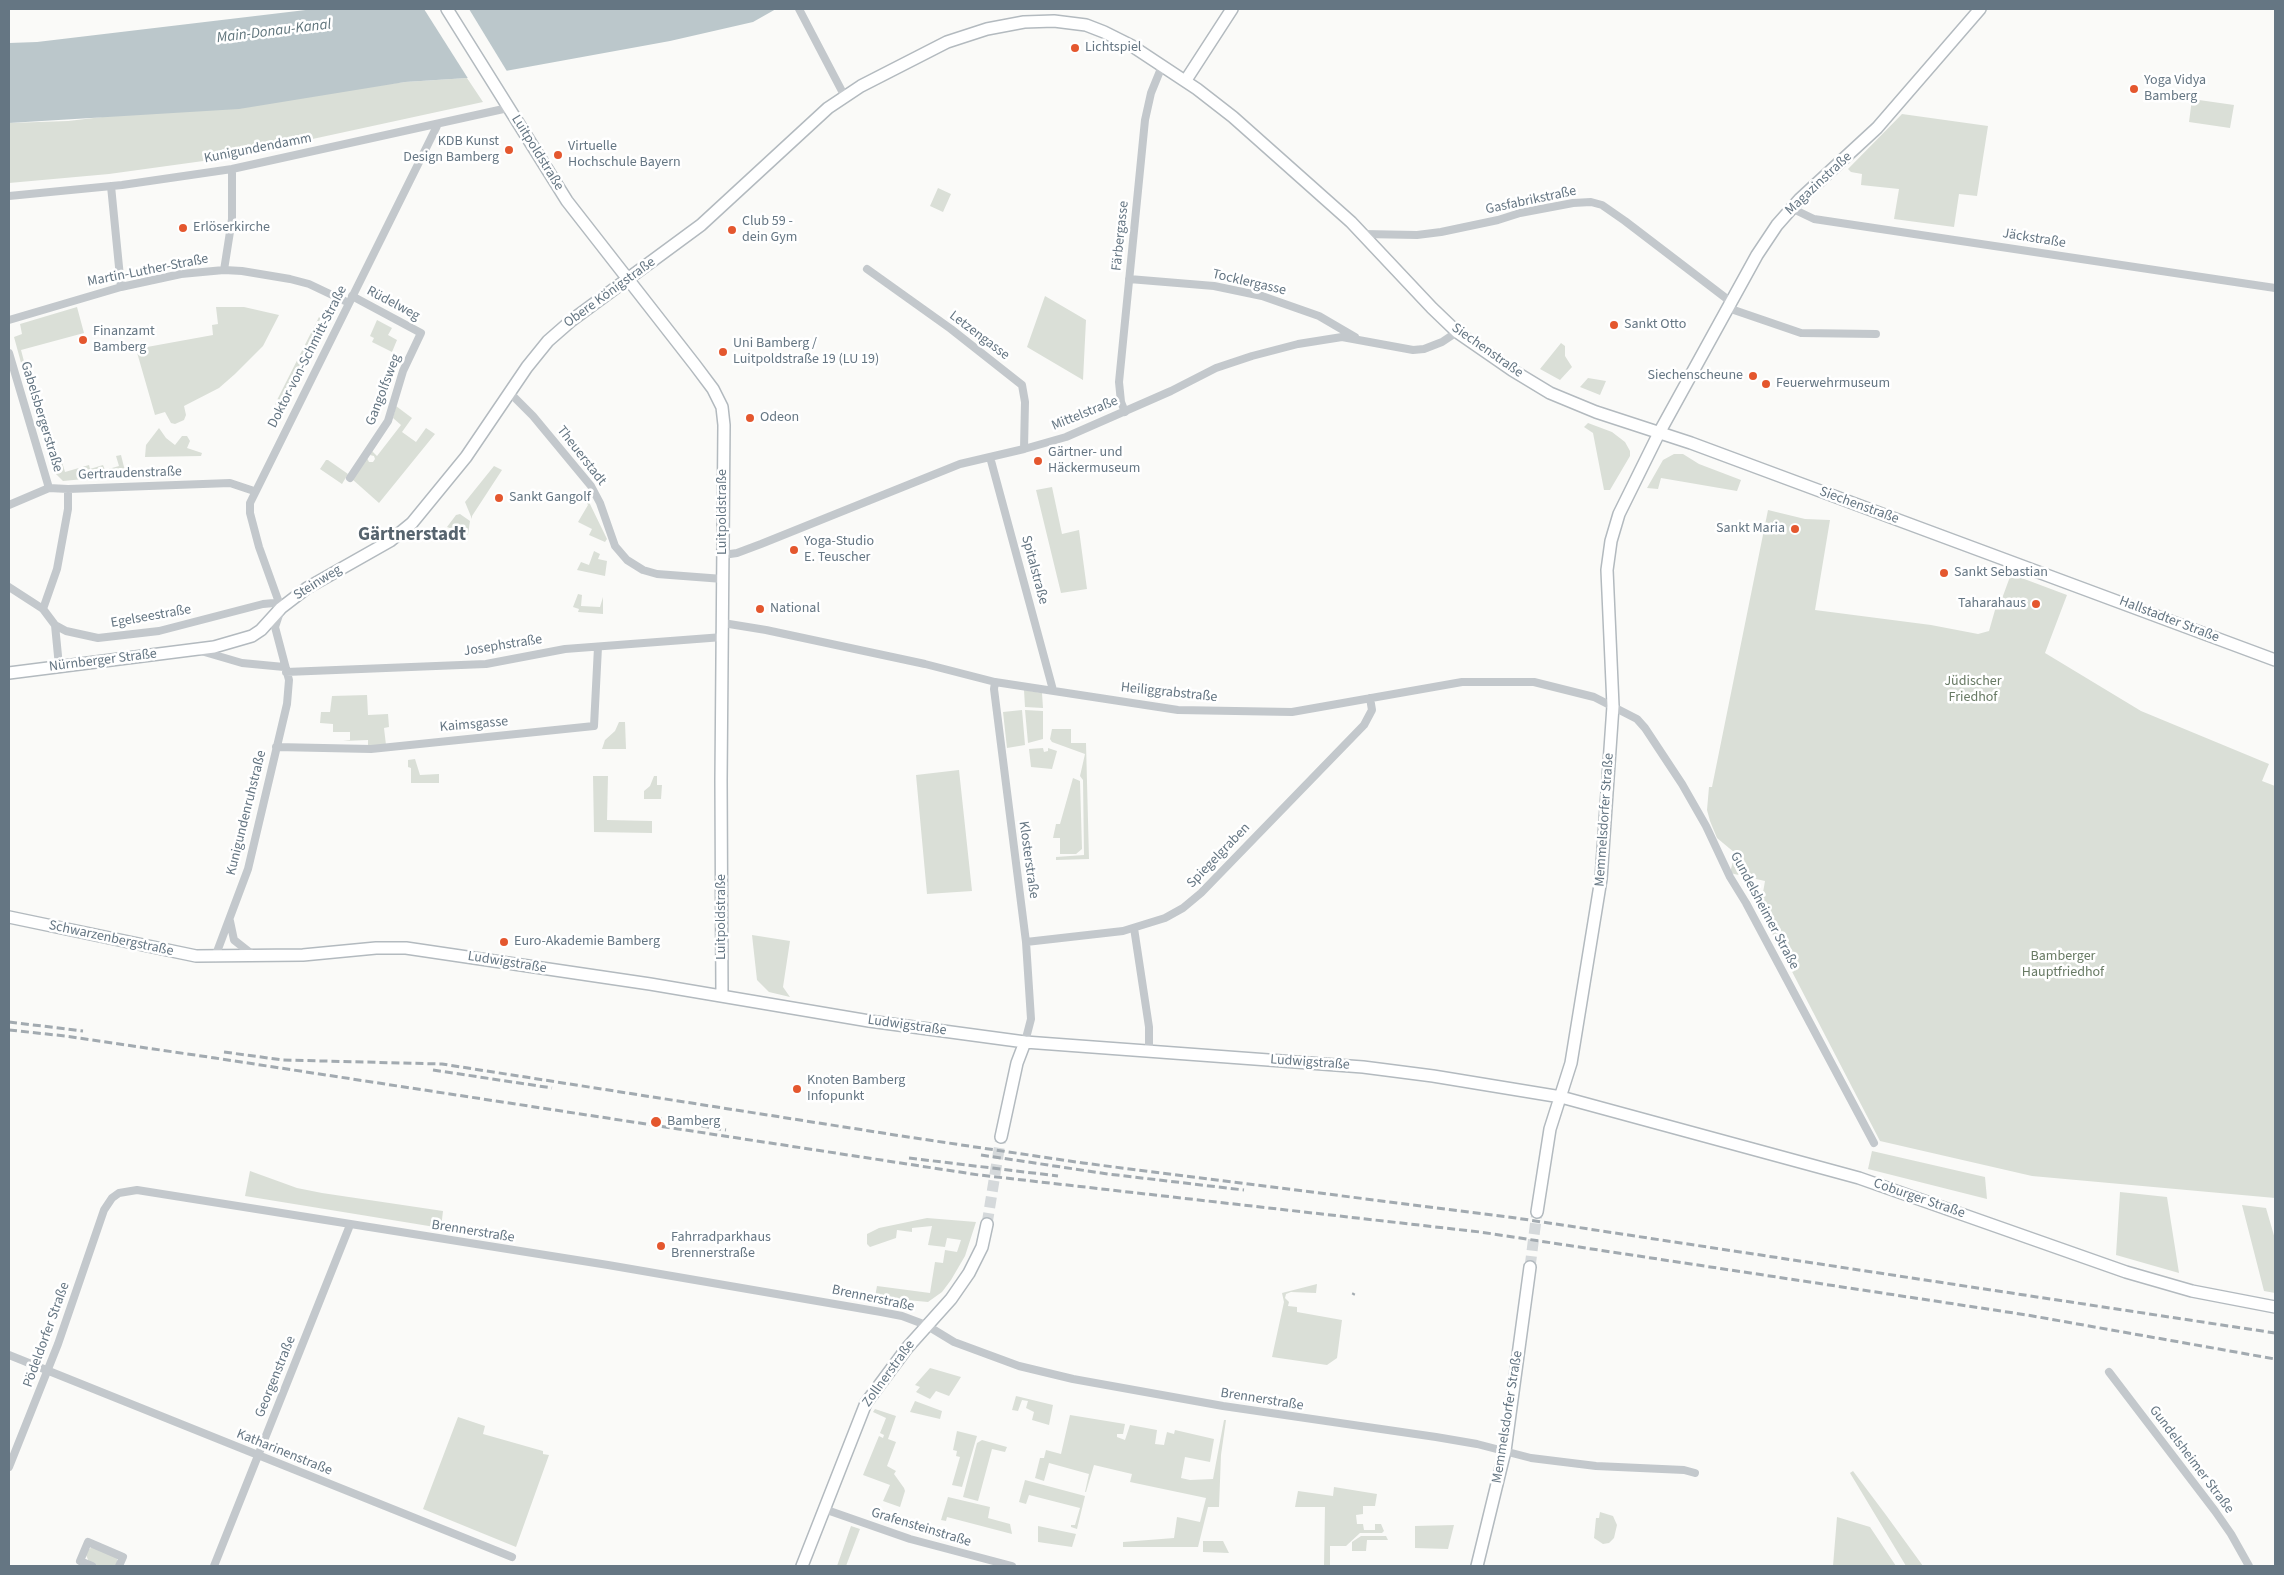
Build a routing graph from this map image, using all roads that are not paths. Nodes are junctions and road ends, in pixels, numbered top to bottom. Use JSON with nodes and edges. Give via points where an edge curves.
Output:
{"nodes":[{"id":1,"x":446,"y":9,"type":"edge"},
{"id":2,"x":1232,"y":9,"type":"edge"},
{"id":3,"x":1980,"y":9,"type":"edge"},
{"id":4,"x":800,"y":12,"type":"edge"},
{"id":5,"x":1104,"y":32,"type":"joint"},
{"id":6,"x":1162,"y":66,"type":"junction"},
{"id":7,"x":1186,"y":80,"type":"junction"},
{"id":8,"x":844,"y":95,"type":"junction"},
{"id":9,"x":506,"y":103,"type":"junction"},
{"id":10,"x":438,"y":124,"type":"junction"},
{"id":11,"x":232,"y":169,"type":"junction"},
{"id":12,"x":110,"y":186,"type":"junction"},
{"id":13,"x":9,"y":196,"type":"edge"},
{"id":14,"x":1791,"y":208,"type":"junction"},
{"id":15,"x":1363,"y":234,"type":"junction"},
{"id":16,"x":867,"y":269,"type":"dead end"},
{"id":17,"x":224,"y":270,"type":"junction"},
{"id":18,"x":1129,"y":279,"type":"junction"},
{"id":19,"x":628,"y":280,"type":"junction"},
{"id":20,"x":121,"y":286,"type":"junction"},
{"id":21,"x":2275,"y":288,"type":"edge"},
{"id":22,"x":351,"y":300,"type":"junction"},
{"id":23,"x":1729,"y":305,"type":"junction"},
{"id":24,"x":9,"y":320,"type":"edge"},
{"id":25,"x":1457,"y":332,"type":"junction"},
{"id":26,"x":422,"y":333,"type":"joint"},
{"id":27,"x":1876,"y":334,"type":"dead end"},
{"id":28,"x":1356,"y":338,"type":"junction"},
{"id":29,"x":9,"y":352,"type":"edge"},
{"id":30,"x":510,"y":393,"type":"junction"},
{"id":31,"x":1125,"y":412,"type":"junction"},
{"id":32,"x":1659,"y":433,"type":"junction"},
{"id":33,"x":1024,"y":450,"type":"junction"},
{"id":34,"x":990,"y":457,"type":"junction"},
{"id":35,"x":350,"y":478,"type":"dead end"},
{"id":36,"x":49,"y":488,"type":"junction"},
{"id":37,"x":68,"y":489,"type":"junction"},
{"id":38,"x":254,"y":491,"type":"junction"},
{"id":39,"x":9,"y":505,"type":"edge"},
{"id":40,"x":412,"y":523,"type":"joint"},
{"id":41,"x":723,"y":555,"type":"junction"},
{"id":42,"x":723,"y":578,"type":"junction"},
{"id":43,"x":2063,"y":580,"type":"joint"},
{"id":44,"x":9,"y":587,"type":"edge"},
{"id":45,"x":281,"y":608,"type":"junction"},
{"id":46,"x":43,"y":609,"type":"junction"},
{"id":47,"x":723,"y":623,"type":"junction"},
{"id":48,"x":56,"y":625,"type":"junction"},
{"id":49,"x":723,"y":636,"type":"junction"},
{"id":50,"x":598,"y":646,"type":"junction"},
{"id":51,"x":197,"y":649,"type":"junction"},
{"id":52,"x":2275,"y":660,"type":"edge"},
{"id":53,"x":59,"y":666,"type":"junction"},
{"id":54,"x":285,"y":669,"type":"junction"},
{"id":55,"x":9,"y":673,"type":"edge"},
{"id":56,"x":995,"y":682,"type":"junction"},
{"id":57,"x":1053,"y":690,"type":"junction"},
{"id":58,"x":1370,"y":698,"type":"junction"},
{"id":59,"x":1613,"y":706,"type":"junction"},
{"id":60,"x":276,"y":748,"type":"junction"},
{"id":61,"x":9,"y":917,"type":"edge"},
{"id":62,"x":230,"y":920,"type":"junction"},
{"id":63,"x":1134,"y":928,"type":"junction"},
{"id":64,"x":1026,"y":942,"type":"junction"},
{"id":65,"x":254,"y":956,"type":"junction"},
{"id":66,"x":215,"y":957,"type":"junction"},
{"id":67,"x":722,"y":996,"type":"junction"},
{"id":68,"x":1025,"y":1042,"type":"junction"},
{"id":69,"x":1149,"y":1052,"type":"junction"},
{"id":70,"x":1561,"y":1097,"type":"junction"},
{"id":71,"x":1001,"y":1137,"type":"tunnel mouth"},
{"id":72,"x":1874,"y":1143,"type":"dead end"},
{"id":73,"x":104,"y":1210,"type":"joint"},
{"id":74,"x":1537,"y":1212,"type":"tunnel mouth"},
{"id":75,"x":987,"y":1224,"type":"tunnel mouth"},
{"id":76,"x":350,"y":1225,"type":"junction"},
{"id":77,"x":1530,"y":1267,"type":"tunnel mouth"},
{"id":78,"x":2275,"y":1307,"type":"edge"},
{"id":79,"x":926,"y":1325,"type":"junction"},
{"id":80,"x":9,"y":1355,"type":"edge"},
{"id":81,"x":47,"y":1370,"type":"junction"},
{"id":82,"x":2109,"y":1372,"type":"dead end"},
{"id":83,"x":1505,"y":1451,"type":"junction"},
{"id":84,"x":258,"y":1456,"type":"junction"},
{"id":85,"x":9,"y":1468,"type":"edge"},
{"id":86,"x":1695,"y":1473,"type":"dead end"},
{"id":87,"x":824,"y":1509,"type":"junction"},
{"id":88,"x":512,"y":1557,"type":"dead end"},
{"id":89,"x":92,"y":1566,"type":"edge"},
{"id":90,"x":121,"y":1566,"type":"edge"},
{"id":91,"x":214,"y":1566,"type":"edge"},
{"id":92,"x":802,"y":1566,"type":"edge"},
{"id":93,"x":1012,"y":1566,"type":"edge"},
{"id":94,"x":1477,"y":1566,"type":"edge"},
{"id":95,"x":2249,"y":1566,"type":"edge"}],
"edges":[{"from":1,"to":9,"type":"street","name":"Luitpoldstraße"},
{"from":2,"to":7,"type":"street"},
{"from":3,"to":14,"type":"street","name":"Magazinstraße","via":[[1870,136]]},
{"from":4,"to":8,"type":"street"},
{"from":5,"to":6,"type":"street","name":"Siechenstraße"},
{"from":5,"to":8,"type":"street","name":"Obere Königstraße","via":[[1086,25],[1054,21],[988,28],[930,49]]},
{"from":6,"to":7,"type":"street","name":"Siechenstraße"},
{"from":6,"to":18,"type":"street","name":"Färbergasse","via":[[1145,120]]},
{"from":7,"to":15,"type":"street","name":"Siechenstraße","via":[[1233,117]]},
{"from":8,"to":19,"type":"street","name":"Obere Königstraße","via":[[707,220]]},
{"from":9,"to":10,"type":"street","name":"Kunigundendamm"},
{"from":9,"to":19,"type":"street","name":"Luitpoldstraße","via":[[567,201]]},
{"from":10,"to":11,"type":"street","name":"Kunigundendamm"},
{"from":10,"to":22,"type":"street","name":"Doktor-von-Schmitt-Straße"},
{"from":11,"to":12,"type":"street","name":"Kunigundendamm"},
{"from":11,"to":17,"type":"street","via":[[232,219]]},
{"from":12,"to":13,"type":"street","name":"Kunigundendamm"},
{"from":12,"to":20,"type":"street"},
{"from":14,"to":21,"type":"street","name":"Jäckstraße","via":[[1814,219]]},
{"from":14,"to":23,"type":"street","name":"Magazinstraße","via":[[1761,249]]},
{"from":15,"to":23,"type":"street","name":"Gasfabrikstraße","via":[[1441,232],[1520,213],[1591,202],[1602,205],[1625,221]]},
{"from":15,"to":25,"type":"street","name":"Siechenstraße"},
{"from":16,"to":33,"type":"street","name":"Letzengasse","via":[[1022,385]]},
{"from":17,"to":20,"type":"street","name":"Martin-Luther-Straße","via":[[181,274]]},
{"from":17,"to":22,"type":"street","name":"Martin-Luther-Straße","via":[[290,279]]},
{"from":18,"to":28,"type":"street","name":"Tocklergasse","via":[[1214,286],[1262,296],[1319,316]]},
{"from":18,"to":31,"type":"street","name":"Färbergasse","via":[[1120,382]]},
{"from":19,"to":30,"type":"street","name":"Obere Königstraße","via":[[548,341]]},
{"from":19,"to":41,"type":"street","name":"Luitpoldstraße","via":[[710,385],[722,407]]},
{"from":20,"to":24,"type":"street","name":"Martin-Luther-Straße"},
{"from":22,"to":26,"type":"street","name":"Rüdelweg"},
{"from":22,"to":38,"type":"street","name":"Doktor-von-Schmitt-Straße"},
{"from":23,"to":27,"type":"street","name":"Gasfabrikstraße","via":[[1801,333]]},
{"from":23,"to":32,"type":"street","name":"Magazinstraße"},
{"from":25,"to":28,"type":"street","name":"Mittelstraße","via":[[1442,342],[1413,350]]},
{"from":25,"to":32,"type":"street","name":"Siechenstraße","via":[[1550,393]]},
{"from":26,"to":35,"type":"street","name":"Gangolfsweg","via":[[403,371],[388,421]]},
{"from":28,"to":31,"type":"street","name":"Mittelstraße","via":[[1309,342],[1245,358],[1216,368]]},
{"from":29,"to":36,"type":"street","name":"Gabelsbergerstraße"},
{"from":30,"to":40,"type":"street","name":"Obere Königstraße","via":[[466,457]]},
{"from":30,"to":42,"type":"street","name":"Theuerstadt","via":[[591,486],[615,546],[627,560],[648,572]]},
{"from":31,"to":33,"type":"street","name":"Mittelstraße","via":[[1066,437]]},
{"from":32,"to":43,"type":"street","name":"Siechenstraße"},
{"from":32,"to":59,"type":"street","name":"Memmelsdorfer Straße","via":[[1624,501],[1610,545],[1607,588]]},
{"from":33,"to":34,"type":"street","name":"Mittelstraße"},
{"from":34,"to":41,"type":"street","name":"Mittelstraße","via":[[954,466],[753,547]]},
{"from":34,"to":57,"type":"street","name":"Spitalstraße"},
{"from":36,"to":37,"type":"street","name":"Gertraudenstraße"},
{"from":36,"to":39,"type":"street","name":"Gertraudenstraße"},
{"from":37,"to":38,"type":"street","name":"Gertraudenstraße","via":[[230,483]]},
{"from":37,"to":46,"type":"street","name":"Gabelsbergerstraße","via":[[68,509],[57,569]]},
{"from":38,"to":45,"type":"street","name":"Doktor-von-Schmitt-Straße","via":[[250,513]]},
{"from":40,"to":45,"type":"street","name":"Steinweg","via":[[390,541],[307,588]]},
{"from":41,"to":42,"type":"street","name":"Luitpoldstraße"},
{"from":42,"to":47,"type":"street","name":"Luitpoldstraße"},
{"from":43,"to":52,"type":"street","name":"Hallstadter Straße"},
{"from":44,"to":46,"type":"street","name":"Egelseestraße"},
{"from":45,"to":48,"type":"street","name":"Egelseestraße","via":[[274,603],[263,604],[159,631],[114,637],[81,636]]},
{"from":45,"to":51,"type":"street","name":"Nürnberger Straße","via":[[252,636]]},
{"from":45,"to":54,"type":"street","name":"Steinweg","via":[[275,626]]},
{"from":46,"to":48,"type":"street","name":"Egelseestraße"},
{"from":47,"to":49,"type":"street","name":"Luitpoldstraße"},
{"from":47,"to":56,"type":"street","name":"Heiliggrabstraße","via":[[925,664]]},
{"from":48,"to":53,"type":"street"},
{"from":49,"to":50,"type":"street","name":"Josephstraße"},
{"from":49,"to":67,"type":"street","name":"Luitpoldstraße"},
{"from":50,"to":54,"type":"street","name":"Josephstraße","via":[[551,650],[486,664]]},
{"from":50,"to":60,"type":"street","name":"Kaimsgasse","via":[[594,726],[371,749]]},
{"from":51,"to":53,"type":"street","name":"Nürnberger Straße"},
{"from":51,"to":54,"type":"street","name":"Nürnberger Straße","via":[[242,663]]},
{"from":53,"to":55,"type":"street","name":"Nürnberger Straße"},
{"from":54,"to":60,"type":"street","name":"Kunigundenruhstraße","via":[[289,689]]},
{"from":56,"to":57,"type":"street","name":"Heiliggrabstraße"},
{"from":56,"to":64,"type":"street","name":"Klosterstraße"},
{"from":57,"to":58,"type":"street","name":"Heiliggrabstraße","via":[[1148,706],[1212,712],[1292,712]]},
{"from":58,"to":59,"type":"street","name":"Heiliggrabstraße","via":[[1462,682],[1519,682],[1540,683],[1594,697]]},
{"from":58,"to":63,"type":"street","name":"Spiegelgraben","via":[[1372,710],[1364,725],[1194,899],[1165,918]]},
{"from":59,"to":70,"type":"street","name":"Memmelsdorfer Straße","via":[[1601,879],[1571,1063]]},
{"from":59,"to":72,"type":"street","name":"Gundelsheimer Straße","via":[[1633,715],[1645,728],[1692,800],[1730,877]]},
{"from":60,"to":62,"type":"street","name":"Kunigundenruhstraße","via":[[248,869]]},
{"from":61,"to":66,"type":"street","name":"Schwarzenbergstraße","via":[[185,955]]},
{"from":62,"to":65,"type":"street","via":[[234,940]]},
{"from":62,"to":66,"type":"street","name":"Kunigundenruhstraße"},
{"from":63,"to":64,"type":"street","name":"Spiegelgraben"},
{"from":63,"to":69,"type":"street","via":[[1149,1027]]},
{"from":64,"to":68,"type":"street","name":"Klosterstraße","via":[[1031,1020]]},
{"from":65,"to":66,"type":"street","name":"Ludwigstraße"},
{"from":65,"to":67,"type":"street","name":"Ludwigstraße","via":[[406,948]]},
{"from":67,"to":68,"type":"street","name":"Ludwigstraße","via":[[869,1021]]},
{"from":68,"to":69,"type":"street","name":"Ludwigstraße"},
{"from":68,"to":71,"type":"street","via":[[1017,1063]]},
{"from":69,"to":70,"type":"street","name":"Ludwigstraße","via":[[1363,1067]]},
{"from":70,"to":74,"type":"street","name":"Memmelsdorfer Straße","via":[[1550,1129]]},
{"from":70,"to":78,"type":"street","name":"Coburger Straße","via":[[1859,1178],[2126,1272],[2192,1291]]},
{"from":73,"to":76,"type":"street","name":"Brennerstraße","via":[[119,1193],[137,1190]]},
{"from":73,"to":81,"type":"street","name":"Pödeldorfer Straße"},
{"from":75,"to":79,"type":"street","name":"Zollnerstraße","via":[[982,1248],[970,1274]]},
{"from":76,"to":79,"type":"street","name":"Brennerstraße","via":[[841,1304],[902,1316]]},
{"from":76,"to":84,"type":"street","name":"Georgenstraße"},
{"from":77,"to":83,"type":"street","name":"Memmelsdorfer Straße"},
{"from":79,"to":83,"type":"street","name":"Brennerstraße","via":[[957,1343],[1041,1372],[1261,1413],[1436,1437]]},
{"from":79,"to":87,"type":"street","name":"Zollnerstraße","via":[[866,1403]]},
{"from":80,"to":81,"type":"street","name":"Katharinenstraße"},
{"from":81,"to":84,"type":"street","name":"Katharinenstraße"},
{"from":81,"to":85,"type":"street","name":"Pödeldorfer Straße"},
{"from":82,"to":95,"type":"street","name":"Gundelsheimer Straße","via":[[2232,1534]]},
{"from":83,"to":86,"type":"street","name":"Brennerstraße","via":[[1531,1458],[1596,1466]]},
{"from":83,"to":94,"type":"street","name":"Memmelsdorfer Straße"},
{"from":84,"to":88,"type":"street","name":"Katharinenstraße"},
{"from":84,"to":91,"type":"street","name":"Georgenstraße"},
{"from":87,"to":92,"type":"street","name":"Zollnerstraße"},
{"from":87,"to":93,"type":"street","name":"Grafensteinstraße","via":[[910,1539]]},
{"from":89,"to":90,"type":"street","via":[[80,1561],[88,1542],[123,1557]]}]}
